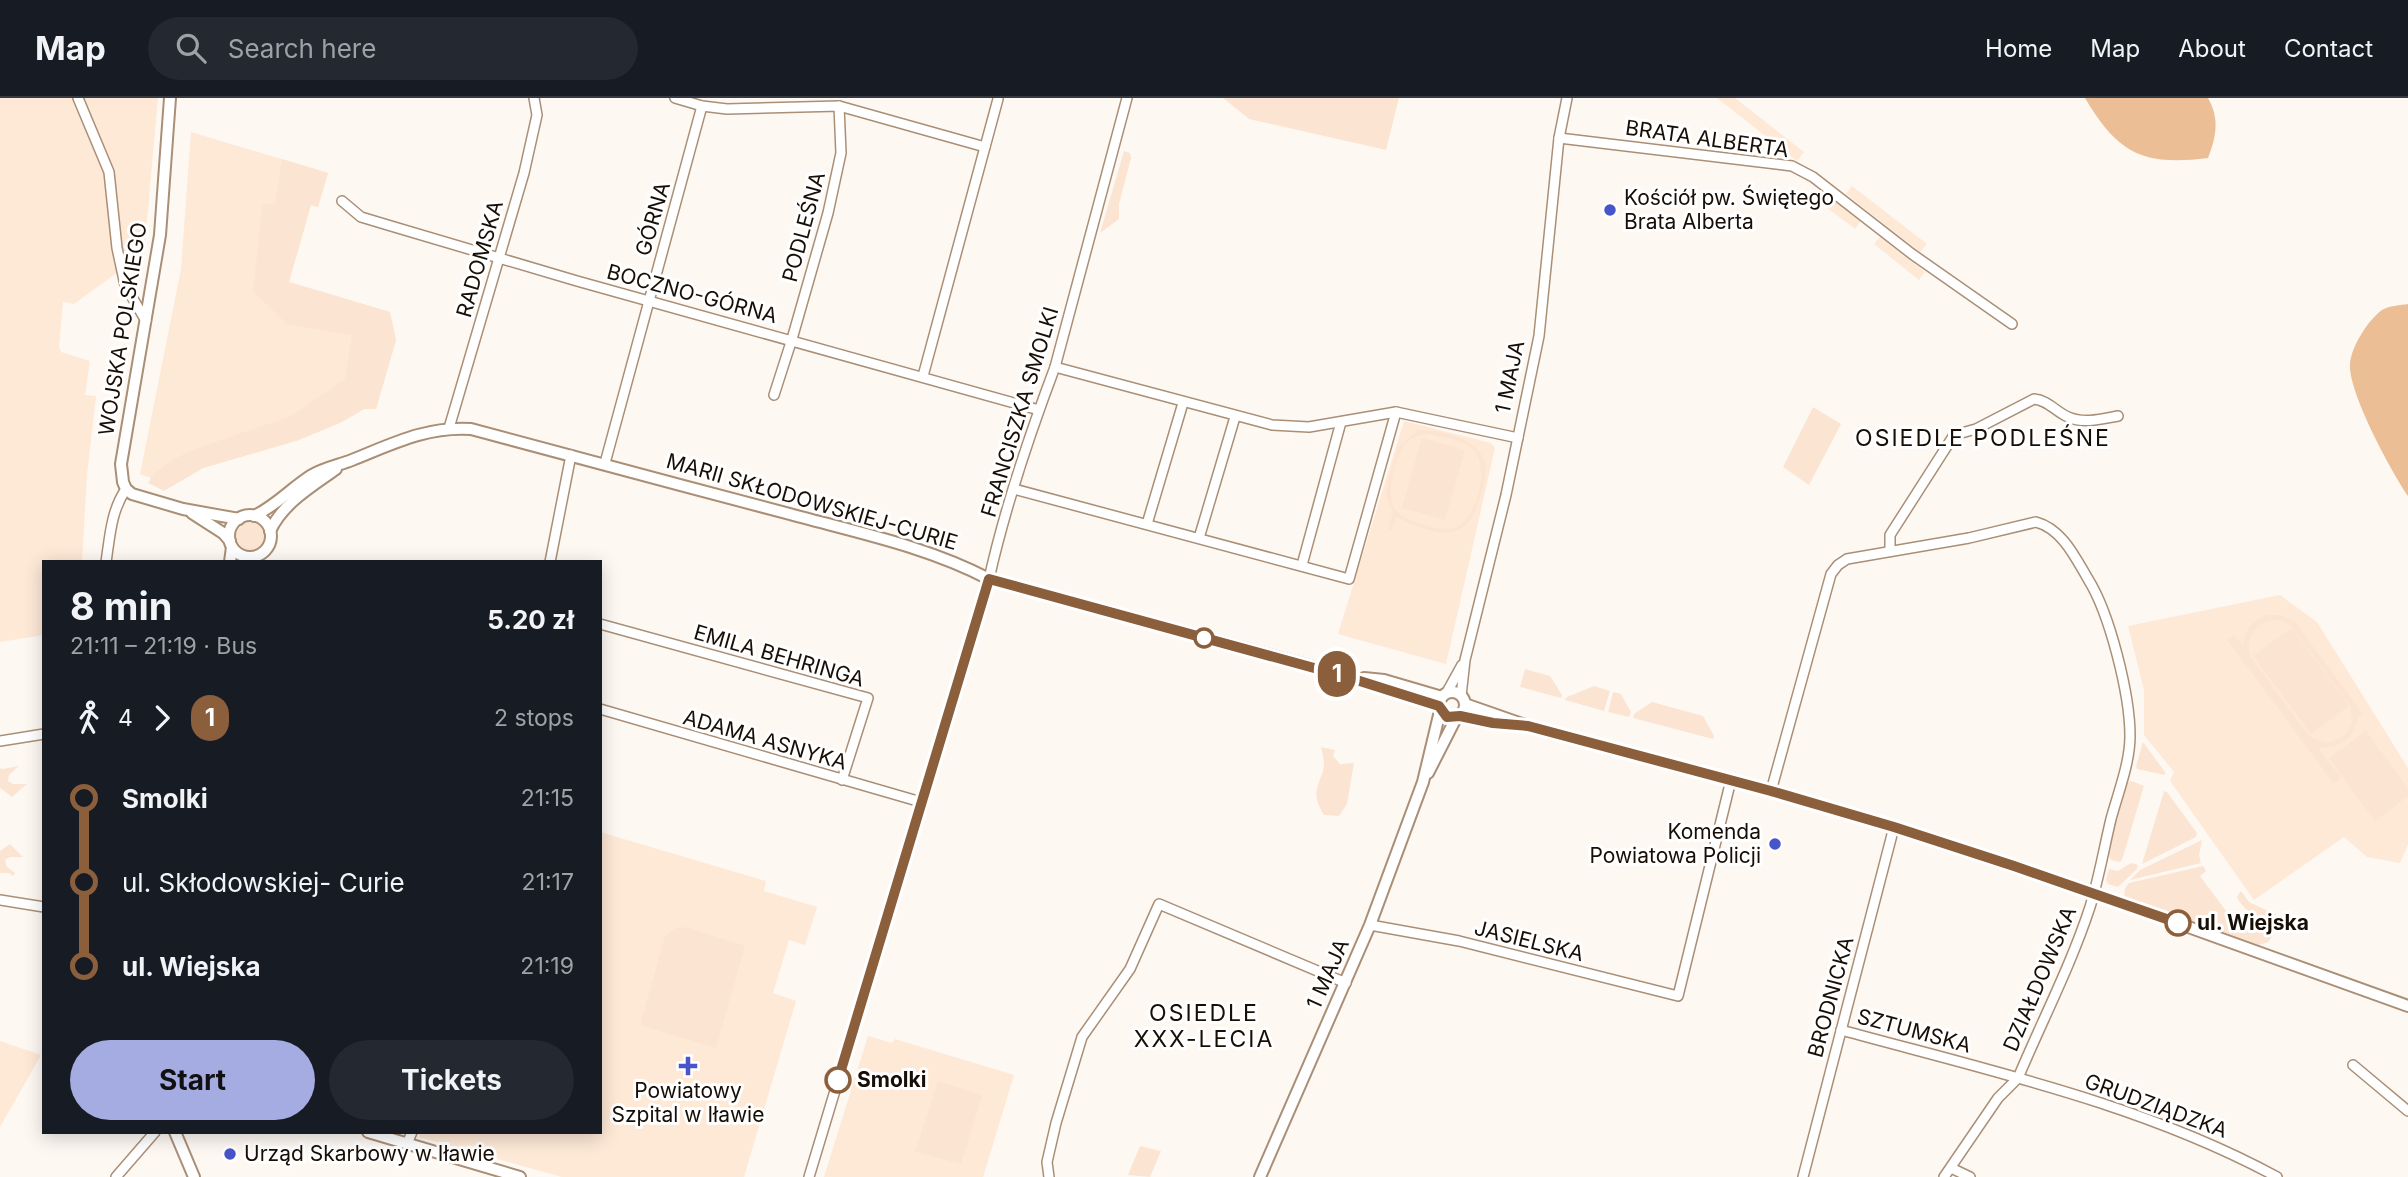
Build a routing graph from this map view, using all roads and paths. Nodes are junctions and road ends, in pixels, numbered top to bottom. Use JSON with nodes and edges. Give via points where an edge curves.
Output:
{"nodes":[{"id":1,"x":78,"y":98,"type":"edge"},
{"id":2,"x":170,"y":98,"type":"edge"},
{"id":3,"x":534,"y":98,"type":"edge"},
{"id":4,"x":675,"y":98,"type":"edge"},
{"id":5,"x":1128,"y":98,"type":"edge"},
{"id":6,"x":1567,"y":98,"type":"edge"},
{"id":7,"x":998,"y":99,"type":"edge"},
{"id":8,"x":702,"y":106,"type":"junction"},
{"id":9,"x":839,"y":106,"type":"junction"},
{"id":10,"x":1559,"y":138,"type":"junction"},
{"id":11,"x":985,"y":147,"type":"junction"},
{"id":12,"x":342,"y":201,"type":"dead end"},
{"id":13,"x":498,"y":258,"type":"junction"},
{"id":14,"x":648,"y":301,"type":"junction"},
{"id":15,"x":146,"y":321,"type":"junction"},
{"id":16,"x":2012,"y":324,"type":"dead end"},
{"id":17,"x":792,"y":339,"type":"junction"},
{"id":18,"x":1055,"y":367,"type":"junction"},
{"id":19,"x":923,"y":376,"type":"junction"},
{"id":20,"x":774,"y":395,"type":"dead end"},
{"id":21,"x":1183,"y":403,"type":"junction"},
{"id":22,"x":1039,"y":410,"type":"junction"},
{"id":23,"x":1396,"y":412,"type":"junction"},
{"id":24,"x":1236,"y":416,"type":"junction"},
{"id":25,"x":2118,"y":416,"type":"dead end"},
{"id":26,"x":1342,"y":422,"type":"junction"},
{"id":27,"x":449,"y":428,"type":"junction"},
{"id":28,"x":1518,"y":438,"type":"junction"},
{"id":29,"x":571,"y":455,"type":"junction"},
{"id":30,"x":345,"y":462,"type":"junction"},
{"id":31,"x":605,"y":463,"type":"junction"},
{"id":32,"x":126,"y":489,"type":"junction"},
{"id":33,"x":1014,"y":489,"type":"junction"},
{"id":34,"x":183,"y":509,"type":"junction"},
{"id":35,"x":254,"y":516,"type":"junction"},
{"id":36,"x":239,"y":519,"type":"junction"},
{"id":37,"x":1147,"y":524,"type":"junction"},
{"id":38,"x":270,"y":531,"type":"junction"},
{"id":39,"x":1199,"y":538,"type":"junction"},
{"id":40,"x":231,"y":544,"type":"junction"},
{"id":41,"x":1890,"y":551,"type":"junction"},
{"id":42,"x":250,"y":559,"type":"edge"},
{"id":43,"x":106,"y":560,"type":"edge"},
{"id":44,"x":230,"y":560,"type":"edge"},
{"id":45,"x":550,"y":560,"type":"edge"},
{"id":46,"x":1302,"y":565,"type":"junction"},
{"id":47,"x":989,"y":579,"type":"junction"},
{"id":48,"x":602,"y":625,"type":"edge"},
{"id":49,"x":1465,"y":660,"type":"junction"},
{"id":50,"x":1463,"y":700,"type":"junction"},
{"id":51,"x":1442,"y":702,"type":"junction"},
{"id":52,"x":602,"y":710,"type":"edge"},
{"id":53,"x":1458,"y":717,"type":"junction"},
{"id":54,"x":1528,"y":726,"type":"junction"},
{"id":55,"x":42,"y":734,"type":"edge"},
{"id":56,"x":0,"y":741,"type":"edge"},
{"id":57,"x":842,"y":780,"type":"junction"},
{"id":58,"x":1731,"y":780,"type":"junction"},
{"id":59,"x":1423,"y":782,"type":"junction"},
{"id":60,"x":1771,"y":791,"type":"junction"},
{"id":61,"x":921,"y":802,"type":"junction"},
{"id":62,"x":1894,"y":827,"type":"junction"},
{"id":63,"x":2094,"y":893,"type":"junction"},
{"id":64,"x":0,"y":900,"type":"edge"},
{"id":65,"x":42,"y":907,"type":"edge"},
{"id":66,"x":1370,"y":925,"type":"junction"},
{"id":67,"x":1346,"y":983,"type":"junction"},
{"id":68,"x":2408,"y":1006,"type":"edge"},
{"id":69,"x":1841,"y":1030,"type":"junction"},
{"id":70,"x":2353,"y":1065,"type":"dead end"},
{"id":71,"x":2018,"y":1078,"type":"junction"},
{"id":72,"x":2408,"y":1111,"type":"edge"},
{"id":73,"x":153,"y":1134,"type":"edge"},
{"id":74,"x":176,"y":1134,"type":"edge"},
{"id":75,"x":374,"y":1134,"type":"edge"},
{"id":76,"x":411,"y":1134,"type":"edge"},
{"id":77,"x":407,"y":1144,"type":"junction"},
{"id":78,"x":1951,"y":1168,"type":"junction"},
{"id":79,"x":116,"y":1177,"type":"edge"},
{"id":80,"x":194,"y":1177,"type":"edge"},
{"id":81,"x":520,"y":1177,"type":"edge"},
{"id":82,"x":809,"y":1177,"type":"edge"},
{"id":83,"x":1049,"y":1177,"type":"edge"},
{"id":84,"x":1260,"y":1177,"type":"edge"},
{"id":85,"x":1803,"y":1177,"type":"edge"},
{"id":86,"x":1944,"y":1177,"type":"edge"},
{"id":87,"x":1970,"y":1177,"type":"edge"},
{"id":88,"x":2277,"y":1177,"type":"edge"}],
"edges":[{"from":1,"to":15,"type":"street","via":[[108,172],[125,285]]},
{"from":2,"to":15,"type":"street","name":"WOJSKA POLSKIEGO","via":[[160,235]]},
{"from":3,"to":13,"type":"street","name":"RADOMSKA","via":[[537,115],[524,173]]},
{"from":4,"to":8,"type":"street"},
{"from":5,"to":18,"type":"street","name":"FRANCISZKA SMOLKI"},
{"from":6,"to":10,"type":"street","name":"1 MAJA"},
{"from":7,"to":11,"type":"street"},
{"from":8,"to":9,"type":"street"},
{"from":8,"to":14,"type":"street","name":"GÓRNA"},
{"from":9,"to":11,"type":"street"},
{"from":9,"to":17,"type":"street","name":"PODLEŚNA","via":[[841,153]]},
{"from":10,"to":16,"type":"street","name":"BRATA ALBERTA","via":[[1792,166]]},
{"from":10,"to":28,"type":"street","name":"1 MAJA","via":[[1539,336]]},
{"from":11,"to":19,"type":"street"},
{"from":12,"to":13,"type":"street","name":"BOCZNO-GÓRNA","via":[[361,217]]},
{"from":13,"to":14,"type":"street","name":"BOCZNO-GÓRNA"},
{"from":13,"to":27,"type":"street","name":"RADOMSKA"},
{"from":14,"to":17,"type":"street","name":"BOCZNO-GÓRNA"},
{"from":14,"to":31,"type":"street","name":"GÓRNA"},
{"from":15,"to":32,"type":"street","name":"WOJSKA POLSKIEGO","via":[[121,464]]},
{"from":17,"to":19,"type":"street","name":"BOCZNO-GÓRNA"},
{"from":17,"to":20,"type":"street","name":"PODLEŚNA"},
{"from":18,"to":21,"type":"street"},
{"from":18,"to":22,"type":"street","name":"FRANCISZKA SMOLKI"},
{"from":19,"to":22,"type":"street","name":"BOCZNO-GÓRNA"},
{"from":21,"to":24,"type":"street"},
{"from":21,"to":37,"type":"street"},
{"from":22,"to":33,"type":"street","name":"FRANCISZKA SMOLKI"},
{"from":23,"to":26,"type":"street"},
{"from":23,"to":28,"type":"street"},
{"from":23,"to":46,"type":"street","via":[[1349,579]]},
{"from":24,"to":26,"type":"street","via":[[1290,427]]},
{"from":24,"to":39,"type":"street"},
{"from":25,"to":41,"type":"street","via":[[2091,421],[2068,417],[2034,399],[1976,429],[1954,435],[1890,536]]},
{"from":26,"to":46,"type":"street"},
{"from":27,"to":29,"type":"street","name":"MARII SKŁODOWSKIEJ-CURIE","via":[[471,429]]},
{"from":27,"to":30,"type":"street","name":"MARII SKŁODOWSKIEJ-CURIE","via":[[407,438]]},
{"from":28,"to":49,"type":"street","name":"1 MAJA"},
{"from":29,"to":31,"type":"street","name":"MARII SKŁODOWSKIEJ-CURIE"},
{"from":29,"to":45,"type":"street"},
{"from":30,"to":35,"type":"street","name":"MARII SKŁODOWSKIEJ-CURIE","via":[[314,474]]},
{"from":30,"to":38,"type":"street","name":"MARII SKŁODOWSKIEJ-CURIE","via":[[299,495]]},
{"from":31,"to":47,"type":"street","name":"MARII SKŁODOWSKIEJ-CURIE","via":[[887,541],[951,561]]},
{"from":32,"to":34,"type":"street"},
{"from":32,"to":43,"type":"street","name":"WOJSKA POLSKIEGO","via":[[117,502]]},
{"from":33,"to":37,"type":"street"},
{"from":33,"to":47,"type":"street","name":"FRANCISZKA SMOLKI"},
{"from":34,"to":36,"type":"street"},
{"from":34,"to":40,"type":"street","via":[[211,524]]},
{"from":35,"to":36,"type":"street"},
{"from":35,"to":38,"type":"street"},
{"from":36,"to":40,"type":"street","via":[[231,528]]},
{"from":37,"to":39,"type":"street"},
{"from":38,"to":42,"type":"street","via":[[267,548]]},
{"from":39,"to":46,"type":"street"},
{"from":40,"to":42,"type":"street"},
{"from":40,"to":44,"type":"street"},
{"from":41,"to":60,"type":"street","name":"DZIAŁDOWSKA","via":[[1847,559],[1831,574]]},
{"from":41,"to":63,"type":"street","name":"DZIAŁDOWSKA","via":[[2036,522],[2046,524],[2070,548],[2098,595],[2127,702],[2130,738]]},
{"from":47,"to":51,"type":"street","name":"MARII SKŁODOWSKIEJ-CURIE","via":[[1347,677],[1384,680]]},
{"from":47,"to":61,"type":"street","name":"FRANCISZKA SMOLKI"},
{"from":48,"to":57,"type":"street","name":"EMILA BEHRINGA","via":[[868,698]]},
{"from":49,"to":50,"type":"street","name":"1 MAJA"},
{"from":49,"to":51,"type":"street","name":"1 MAJA"},
{"from":50,"to":51,"type":"street","via":[[1456,693]]},
{"from":50,"to":53,"type":"street","via":[[1465,709]]},
{"from":50,"to":54,"type":"street"},
{"from":51,"to":53,"type":"street","via":[[1447,717]]},
{"from":51,"to":59,"type":"street","name":"1 MAJA"},
{"from":52,"to":57,"type":"street","name":"ADAMA ASNYKA"},
{"from":53,"to":54,"type":"street"},
{"from":53,"to":59,"type":"street","name":"1 MAJA"},
{"from":54,"to":58,"type":"street"},
{"from":55,"to":56,"type":"street"},
{"from":57,"to":61,"type":"street","name":"ADAMA ASNYKA"},
{"from":58,"to":60,"type":"street"},
{"from":58,"to":66,"type":"street","name":"JASIELSKA","via":[[1678,996]]},
{"from":59,"to":66,"type":"street","name":"1 MAJA"},
{"from":60,"to":62,"type":"street"},
{"from":61,"to":82,"type":"street","name":"FRANCISZKA SMOLKI"},
{"from":62,"to":63,"type":"street"},
{"from":62,"to":69,"type":"street","name":"BRODNICKA"},
{"from":63,"to":68,"type":"street"},
{"from":63,"to":71,"type":"street","name":"DZIAŁDOWSKA"},
{"from":64,"to":65,"type":"street"},
{"from":66,"to":67,"type":"street","name":"1 MAJA"},
{"from":67,"to":83,"type":"street","via":[[1159,904],[1130,970],[1082,1037],[1056,1123],[1047,1162]]},
{"from":67,"to":84,"type":"street","name":"1 MAJA"},
{"from":69,"to":71,"type":"street","name":"SZTUMSKA"},
{"from":69,"to":85,"type":"street","name":"BRODNICKA"},
{"from":70,"to":72,"type":"street"},
{"from":71,"to":78,"type":"street","via":[[1998,1098]]},
{"from":71,"to":88,"type":"street","name":"GRUDZIĄDZKA","via":[[2218,1146]]},
{"from":73,"to":79,"type":"street"},
{"from":74,"to":80,"type":"street"},
{"from":75,"to":77,"type":"street"},
{"from":76,"to":77,"type":"street"},
{"from":77,"to":81,"type":"street"},
{"from":78,"to":86,"type":"street"},
{"from":78,"to":87,"type":"street"}]}
